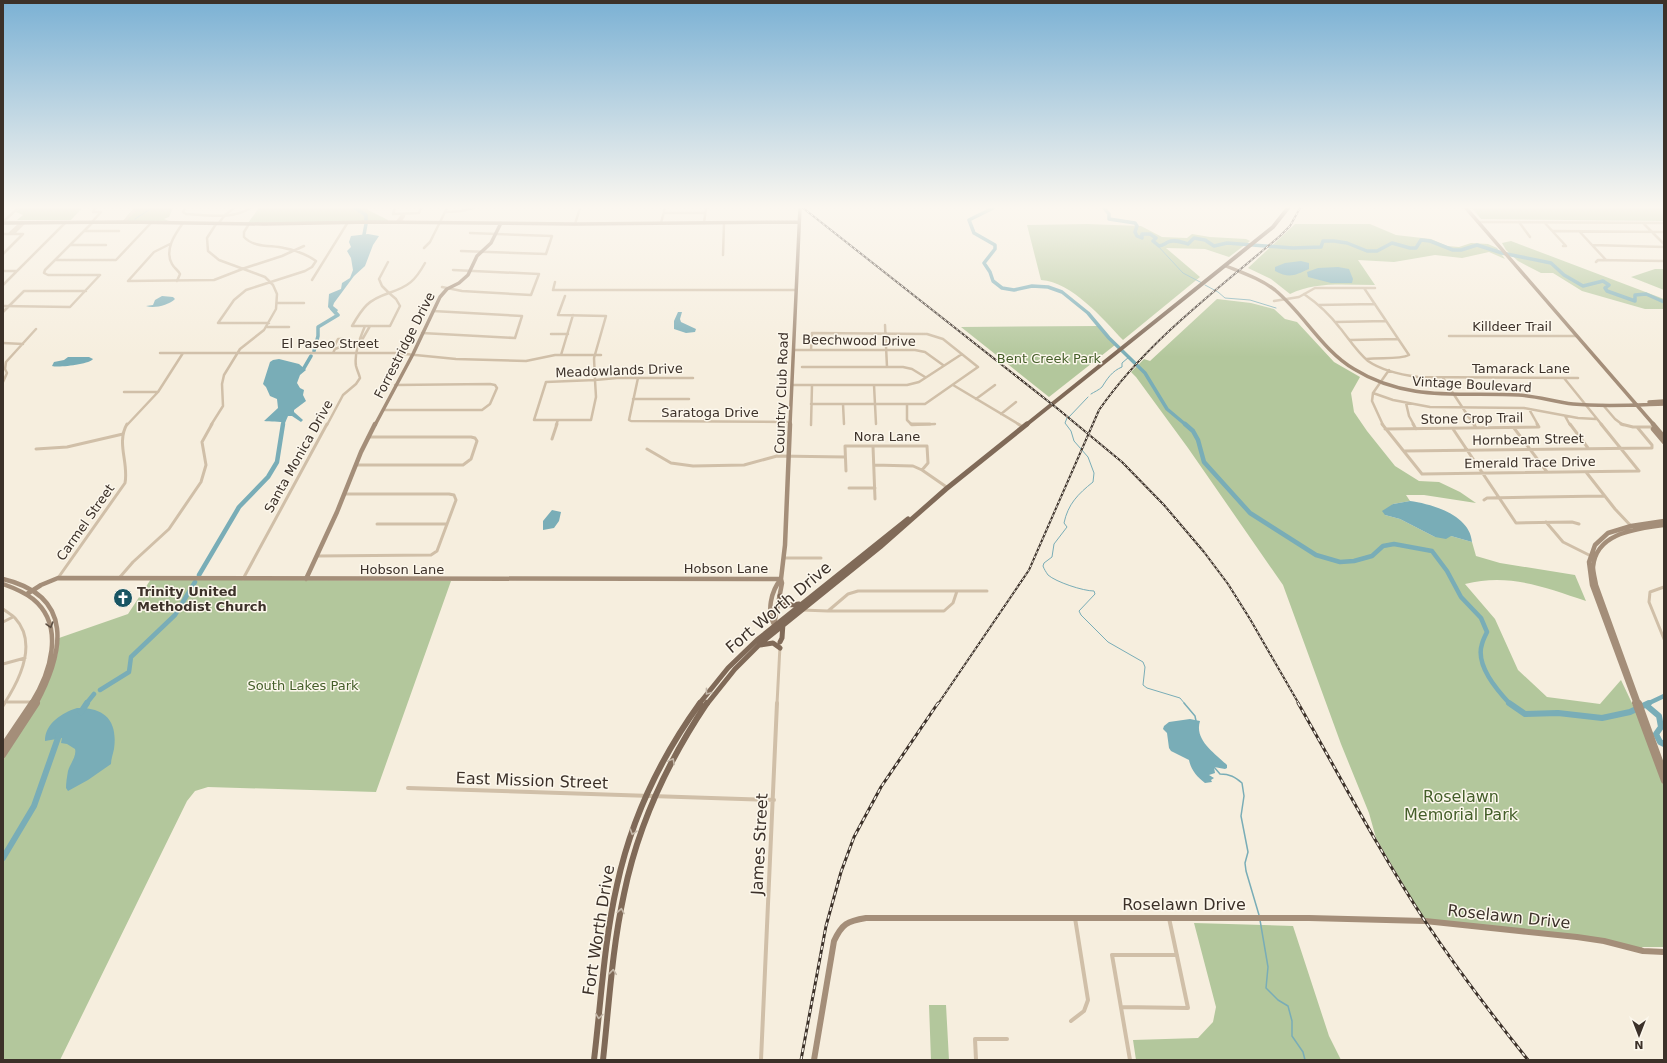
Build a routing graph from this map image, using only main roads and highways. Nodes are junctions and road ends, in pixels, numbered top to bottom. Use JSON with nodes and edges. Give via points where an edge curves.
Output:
{"nodes":[{"id":1,"x":1235,"y":258,"type":"edge"},
{"id":2,"x":935,"y":500,"type":"junction"},
{"id":3,"x":780,"y":596,"type":"road end"},
{"id":4,"x":801,"y":603,"type":"junction"},
{"id":5,"x":783,"y":623,"type":"junction"},
{"id":6,"x":775,"y":627,"type":"junction"},
{"id":7,"x":780,"y":642,"type":"road end"},
{"id":8,"x":759,"y":645,"type":"junction"},
{"id":9,"x":780,"y":648,"type":"road end"},
{"id":10,"x":607,"y":949,"type":"junction"},
{"id":11,"x":615,"y":950,"type":"junction"},
{"id":12,"x":594,"y":1060,"type":"edge"},
{"id":13,"x":603,"y":1060,"type":"edge"}],
"edges":[{"from":1,"to":2,"type":"main road","name":"Fort Worth Drive"},
{"from":2,"to":4,"type":"main road","name":"Fort Worth Drive"},
{"from":2,"to":5,"type":"main road","name":"Fort Worth Drive"},
{"from":3,"to":4,"type":"main road","via":[[787,605]]},
{"from":4,"to":6,"type":"main road","name":"Fort Worth Drive"},
{"from":5,"to":6,"type":"main road","name":"Fort Worth Drive"},
{"from":5,"to":7,"type":"main road"},
{"from":6,"to":8,"type":"main road","name":"Fort Worth Drive"},
{"from":6,"to":10,"type":"main road","name":"Fort Worth Drive","one_way":true,"via":[[728,668],[709,691],[680,733],[646,795],[617,885]]},
{"from":8,"to":9,"type":"main road","via":[[774,643]]},
{"from":11,"to":8,"type":"main road","name":"Fort Worth Drive","one_way":true,"via":[[628,876],[655,795],[678,749],[712,697],[726,678]]},
{"from":10,"to":11,"type":"main road"},
{"from":10,"to":12,"type":"main road","name":"Fort Worth Drive","one_way":true},
{"from":13,"to":11,"type":"main road","name":"Fort Worth Drive","one_way":true}]}
